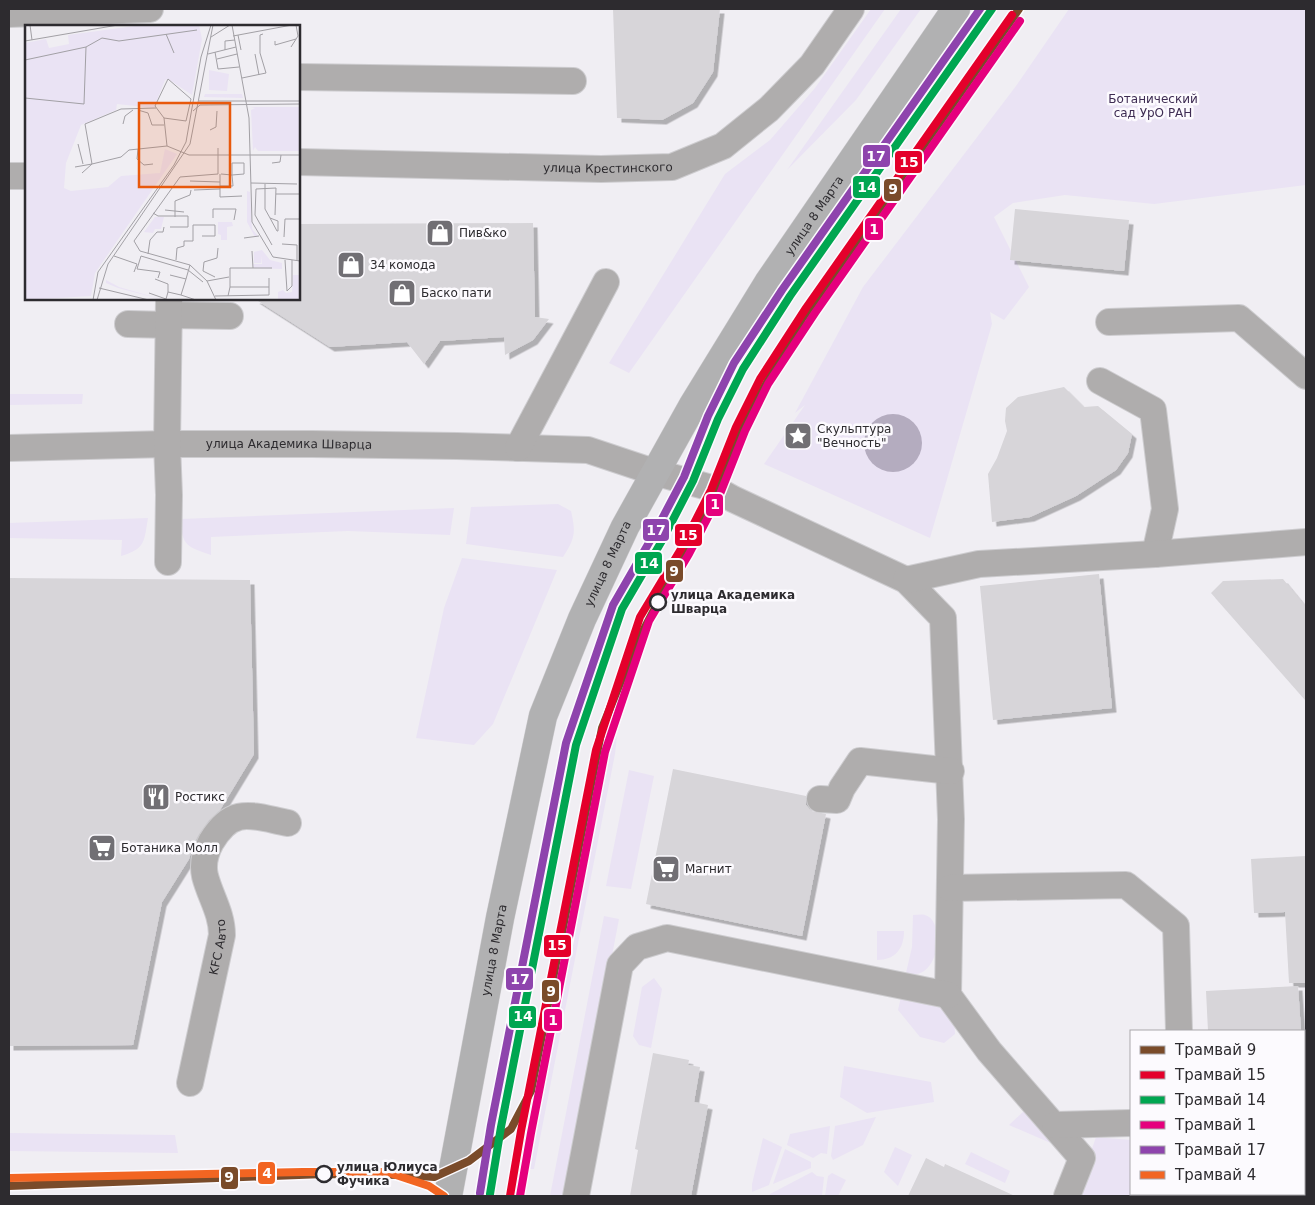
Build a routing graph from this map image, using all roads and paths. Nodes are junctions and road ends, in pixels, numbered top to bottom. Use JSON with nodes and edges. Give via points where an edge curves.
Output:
{"nodes":[{"id":1,"x":851,"y":9,"type":"edge"},
{"id":2,"x":956,"y":9,"type":"edge"},
{"id":3,"x":9,"y":14,"type":"edge"},
{"id":4,"x":151,"y":15,"type":"edge"},
{"id":5,"x":300,"y":77,"type":"edge"},
{"id":6,"x":573,"y":81,"type":"dead end"},
{"id":7,"x":300,"y":162,"type":"edge"},
{"id":8,"x":9,"y":176,"type":"edge"},
{"id":9,"x":25,"y":176,"type":"edge"},
{"id":10,"x":606,"y":282,"type":"dead end"},
{"id":11,"x":169,"y":313,"type":"edge"},
{"id":12,"x":230,"y":316,"type":"dead end"},
{"id":13,"x":1109,"y":322,"type":"dead end"},
{"id":14,"x":128,"y":324,"type":"dead end"},
{"id":15,"x":1306,"y":376,"type":"edge"},
{"id":16,"x":1100,"y":381,"type":"dead end"},
{"id":17,"x":167,"y":444,"type":"junction"},
{"id":18,"x":9,"y":448,"type":"edge"},
{"id":19,"x":518,"y":448,"type":"junction"},
{"id":20,"x":654,"y":472,"type":"junction"},
{"id":21,"x":1306,"y":542,"type":"edge"},
{"id":22,"x":1155,"y":554,"type":"junction"},
{"id":23,"x":168,"y":562,"type":"dead end"},
{"id":24,"x":906,"y":580,"type":"junction"},
{"id":25,"x":951,"y":771,"type":"junction"},
{"id":26,"x":820,"y":799,"type":"dead end"},
{"id":27,"x":288,"y":823,"type":"dead end"},
{"id":28,"x":950,"y":888,"type":"junction"},
{"id":29,"x":948,"y":994,"type":"junction"},
{"id":30,"x":1179,"y":1030,"type":"edge"},
{"id":31,"x":190,"y":1083,"type":"dead end"},
{"id":32,"x":1130,"y":1124,"type":"edge"},
{"id":33,"x":1055,"y":1125,"type":"junction"},
{"id":34,"x":448,"y":1196,"type":"edge"},
{"id":35,"x":576,"y":1196,"type":"edge"},
{"id":36,"x":1067,"y":1196,"type":"edge"}],
"edges":[{"from":1,"to":7,"type":"street","name":"улица Крестинского","via":[[812,65],[769,109],[722,146],[672,167],[601,169]]},
{"from":2,"to":20,"type":"main road","name":"улица 8 Марта","via":[[768,283]]},
{"from":3,"to":4,"type":"street"},
{"from":5,"to":6,"type":"street"},
{"from":8,"to":9,"type":"street"},
{"from":10,"to":19,"type":"street"},
{"from":11,"to":12,"type":"street"},
{"from":11,"to":14,"type":"street"},
{"from":11,"to":17,"type":"street"},
{"from":13,"to":15,"type":"street","via":[[1239,318]]},
{"from":16,"to":22,"type":"street","via":[[1153,410],[1165,509]]},
{"from":17,"to":18,"type":"street","name":"улица Академика Шварца"},
{"from":17,"to":19,"type":"street","name":"улица Академика Шварца"},
{"from":17,"to":23,"type":"street"},
{"from":19,"to":20,"type":"street","name":"улица Академика Шварца","via":[[588,450]]},
{"from":20,"to":24,"type":"street","name":"улица Академика Шварца","via":[[715,489]]},
{"from":20,"to":34,"type":"main road","name":"улица 8 Марта","via":[[582,619],[543,716],[500,918]]},
{"from":21,"to":22,"type":"street"},
{"from":22,"to":24,"type":"street","via":[[979,564]]},
{"from":24,"to":25,"type":"street","via":[[943,618]]},
{"from":25,"to":26,"type":"street","via":[[860,761],[837,800]]},
{"from":25,"to":28,"type":"street"},
{"from":27,"to":31,"type":"street","name":"KFC Авто","via":[[250,815],[236,816],[217,833],[204,858],[205,877],[222,924],[222,935]]},
{"from":28,"to":29,"type":"street"},
{"from":28,"to":30,"type":"street","via":[[1126,885],[1176,926]]},
{"from":29,"to":33,"type":"street","via":[[989,1051]]},
{"from":29,"to":35,"type":"street","via":[[666,938],[637,947],[620,965]]},
{"from":32,"to":33,"type":"street"},
{"from":33,"to":36,"type":"street","via":[[1082,1158]]}]}
